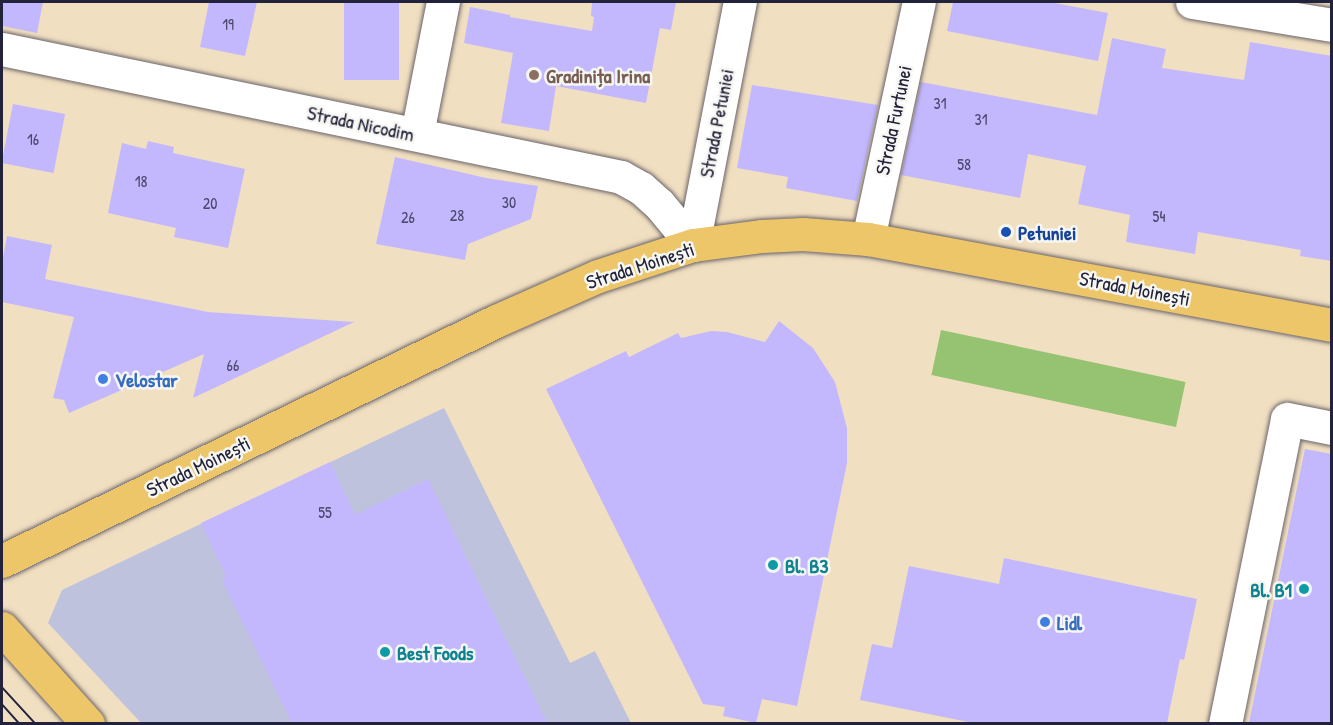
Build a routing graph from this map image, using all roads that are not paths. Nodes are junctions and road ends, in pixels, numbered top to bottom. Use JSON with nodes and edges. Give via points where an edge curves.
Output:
{"nodes":[{"id":1,"x":442,"y":2,"type":"edge"},
{"id":2,"x":740,"y":2,"type":"edge"},
{"id":3,"x":918,"y":2,"type":"edge"},
{"id":4,"x":1192,"y":2,"type":"edge"},
{"id":5,"x":1332,"y":26,"type":"edge"},
{"id":6,"x":2,"y":49,"type":"edge"},
{"id":7,"x":417,"y":134,"type":"junction"},
{"id":8,"x":868,"y":239,"type":"junction"},
{"id":9,"x":693,"y":245,"type":"junction"},
{"id":10,"x":1332,"y":325,"type":"edge"},
{"id":11,"x":1332,"y":428,"type":"edge"},
{"id":12,"x":2,"y":561,"type":"edge"},
{"id":13,"x":2,"y":628,"type":"edge"},
{"id":14,"x":88,"y":723,"type":"edge"},
{"id":15,"x":1225,"y":723,"type":"edge"}],
"edges":[{"from":1,"to":7,"type":"street"},
{"from":2,"to":9,"type":"street","name":"Strada Petuniei"},
{"from":3,"to":8,"type":"street","name":"Strada Furtunei"},
{"from":4,"to":5,"type":"street"},
{"from":6,"to":7,"type":"street","name":"Strada Nicodim"},
{"from":7,"to":9,"type":"street","name":"Strada Nicodim","via":[[621,177],[659,204]]},
{"from":8,"to":9,"type":"main road","name":"Strada Moinești","via":[[803,234]]},
{"from":8,"to":10,"type":"main road","name":"Strada Moinești"},
{"from":9,"to":12,"type":"main road","name":"Strada Moinești","via":[[598,276],[505,317]]},
{"from":11,"to":15,"type":"street","via":[[1287,419]]},
{"from":13,"to":14,"type":"main road"}]}
